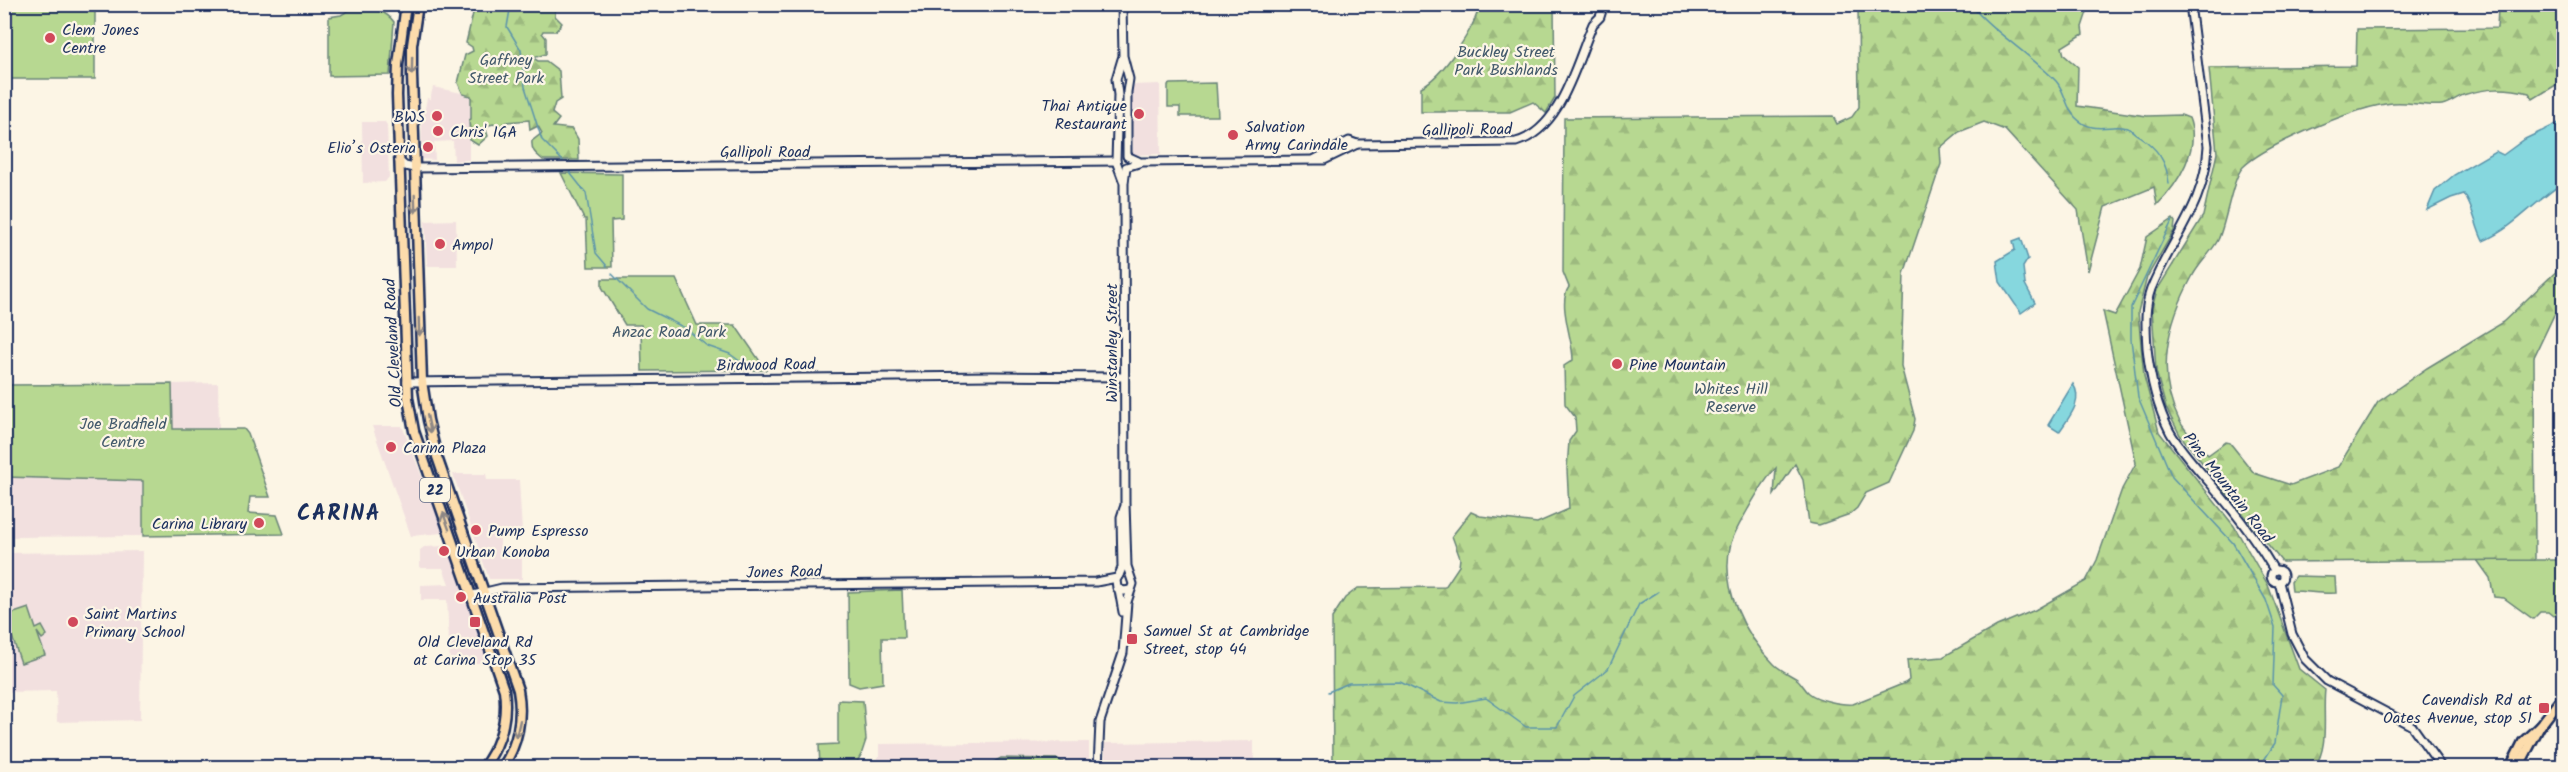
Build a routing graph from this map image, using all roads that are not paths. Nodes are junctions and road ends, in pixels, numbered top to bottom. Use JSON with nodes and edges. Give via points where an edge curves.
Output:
{"nodes":[{"id":1,"x":406,"y":4,"type":"edge"},
{"id":2,"x":418,"y":4,"type":"edge"},
{"id":3,"x":1122,"y":4,"type":"edge"},
{"id":4,"x":1604,"y":4,"type":"edge"},
{"id":5,"x":2190,"y":4,"type":"edge"},
{"id":6,"x":1123,"y":56,"type":"junction"},
{"id":7,"x":1127,"y":74,"type":"junction"},
{"id":8,"x":1117,"y":75,"type":"junction"},
{"id":9,"x":1129,"y":83,"type":"junction"},
{"id":10,"x":1117,"y":84,"type":"junction"},
{"id":11,"x":399,"y":161,"type":"junction"},
{"id":12,"x":1117,"y":161,"type":"junction"},
{"id":13,"x":1128,"y":161,"type":"junction"},
{"id":14,"x":414,"y":168,"type":"junction"},
{"id":15,"x":400,"y":179,"type":"junction"},
{"id":16,"x":1124,"y":183,"type":"junction"},
{"id":17,"x":1124,"y":377,"type":"junction"},
{"id":18,"x":422,"y":381,"type":"junction"},
{"id":19,"x":407,"y":382,"type":"junction"},
{"id":20,"x":1125,"y":503,"type":"junction"},
{"id":21,"x":1130,"y":575,"type":"junction"},
{"id":22,"x":1118,"y":576,"type":"junction"},
{"id":23,"x":1096,"y":582,"type":"junction"},
{"id":24,"x":1118,"y":589,"type":"junction"},
{"id":25,"x":1130,"y":590,"type":"junction"},
{"id":26,"x":485,"y":591,"type":"junction"},
{"id":27,"x":472,"y":595,"type":"junction"},
{"id":28,"x":1125,"y":623,"type":"junction"},
{"id":29,"x":2564,"y":695,"type":"edge"},
{"id":30,"x":2540,"y":726,"type":"junction"},
{"id":31,"x":506,"y":765,"type":"edge"},
{"id":32,"x":483,"y":768,"type":"edge"},
{"id":33,"x":1098,"y":768,"type":"edge"},
{"id":34,"x":2442,"y":768,"type":"edge"},
{"id":35,"x":2510,"y":768,"type":"edge"},
{"id":36,"x":2518,"y":768,"type":"edge"}],
"edges":[{"from":1,"to":11,"type":"main road","name":"Old Cleveland Road","number":"22","via":[[398,73]]},
{"from":2,"to":14,"type":"main road","name":"Old Cleveland Road","number":"22","one_way":true,"via":[[412,59]]},
{"from":3,"to":6,"type":"street","name":"Winstanley Street"},
{"from":4,"to":13,"type":"street","name":"Gallipoli Road","via":[[1559,106],[1545,126],[1529,138],[1516,142],[1357,144],[1324,160]]},
{"from":5,"to":34,"type":"street","name":"Pine Mountain Road","via":[[2207,159],[2191,216],[2150,292],[2146,322],[2148,359],[2156,398],[2171,434],[2257,541],[2274,570],[2283,574],[2279,582],[2292,634],[2305,659],[2327,681],[2412,726]]},
{"from":6,"to":7,"type":"street","name":"Winstanley Street"},
{"from":6,"to":8,"type":"street","name":"Winstanley Street"},
{"from":7,"to":8,"type":"street"},
{"from":7,"to":9,"type":"street","name":"Winstanley Street"},
{"from":8,"to":10,"type":"street","name":"Winstanley Street"},
{"from":9,"to":10,"type":"street","via":[[1123,87]]},
{"from":9,"to":13,"type":"street","name":"Winstanley Street"},
{"from":10,"to":12,"type":"street","name":"Winstanley Street"},
{"from":11,"to":14,"type":"street"},
{"from":11,"to":15,"type":"main road","name":"Old Cleveland Road","number":"22"},
{"from":12,"to":13,"type":"street"},
{"from":12,"to":13,"type":"street","via":[[1121,154]]},
{"from":12,"to":14,"type":"street","name":"Gallipoli Road"},
{"from":12,"to":16,"type":"street","name":"Winstanley Street"},
{"from":13,"to":16,"type":"street","name":"Winstanley Street"},
{"from":14,"to":15,"type":"street"},
{"from":14,"to":18,"type":"main road","name":"Old Cleveland Road","number":"22","one_way":true},
{"from":15,"to":19,"type":"main road","name":"Old Cleveland Road","number":"22"},
{"from":16,"to":17,"type":"street","name":"Winstanley Street"},
{"from":17,"to":18,"type":"street","name":"Birdwood Road"},
{"from":17,"to":20,"type":"street","name":"Winstanley Street"},
{"from":18,"to":19,"type":"street","name":"Birdwood Road"},
{"from":18,"to":26,"type":"main road","name":"Old Cleveland Road","number":"22","one_way":true,"via":[[437,457]]},
{"from":27,"to":19,"type":"main road","name":"Old Cleveland Road","number":"22","one_way":true,"via":[[414,430]]},
{"from":20,"to":21,"type":"street","name":"Winstanley Street"},
{"from":20,"to":22,"type":"street","name":"Winstanley Street","via":[[1122,568]]},
{"from":21,"to":22,"type":"street","name":"Jones Road"},
{"from":21,"to":25,"type":"street","name":"Winstanley Street"},
{"from":22,"to":23,"type":"street","name":"Jones Road"},
{"from":22,"to":24,"type":"street","name":"Winstanley Street"},
{"from":23,"to":24,"type":"street","name":"Jones Road"},
{"from":23,"to":26,"type":"street","name":"Jones Road","via":[[530,587]]},
{"from":24,"to":25,"type":"street","name":"Jones Road"},
{"from":24,"to":28,"type":"street","name":"Winstanley Street"},
{"from":25,"to":28,"type":"street","name":"Winstanley Street"},
{"from":26,"to":27,"type":"street","name":"Jones Road"},
{"from":26,"to":31,"type":"main road","name":"Old Cleveland Road","number":"22","one_way":true,"via":[[519,695],[519,727]]},
{"from":27,"to":32,"type":"main road","name":"Old Cleveland Road","number":"22","via":[[506,702],[502,735]]},
{"from":28,"to":33,"type":"street","via":[[1123,653],[1100,722]]},
{"from":29,"to":30,"type":"main road"},
{"from":30,"to":35,"type":"main road","via":[[2523,742]]},
{"from":30,"to":36,"type":"main road"}]}
